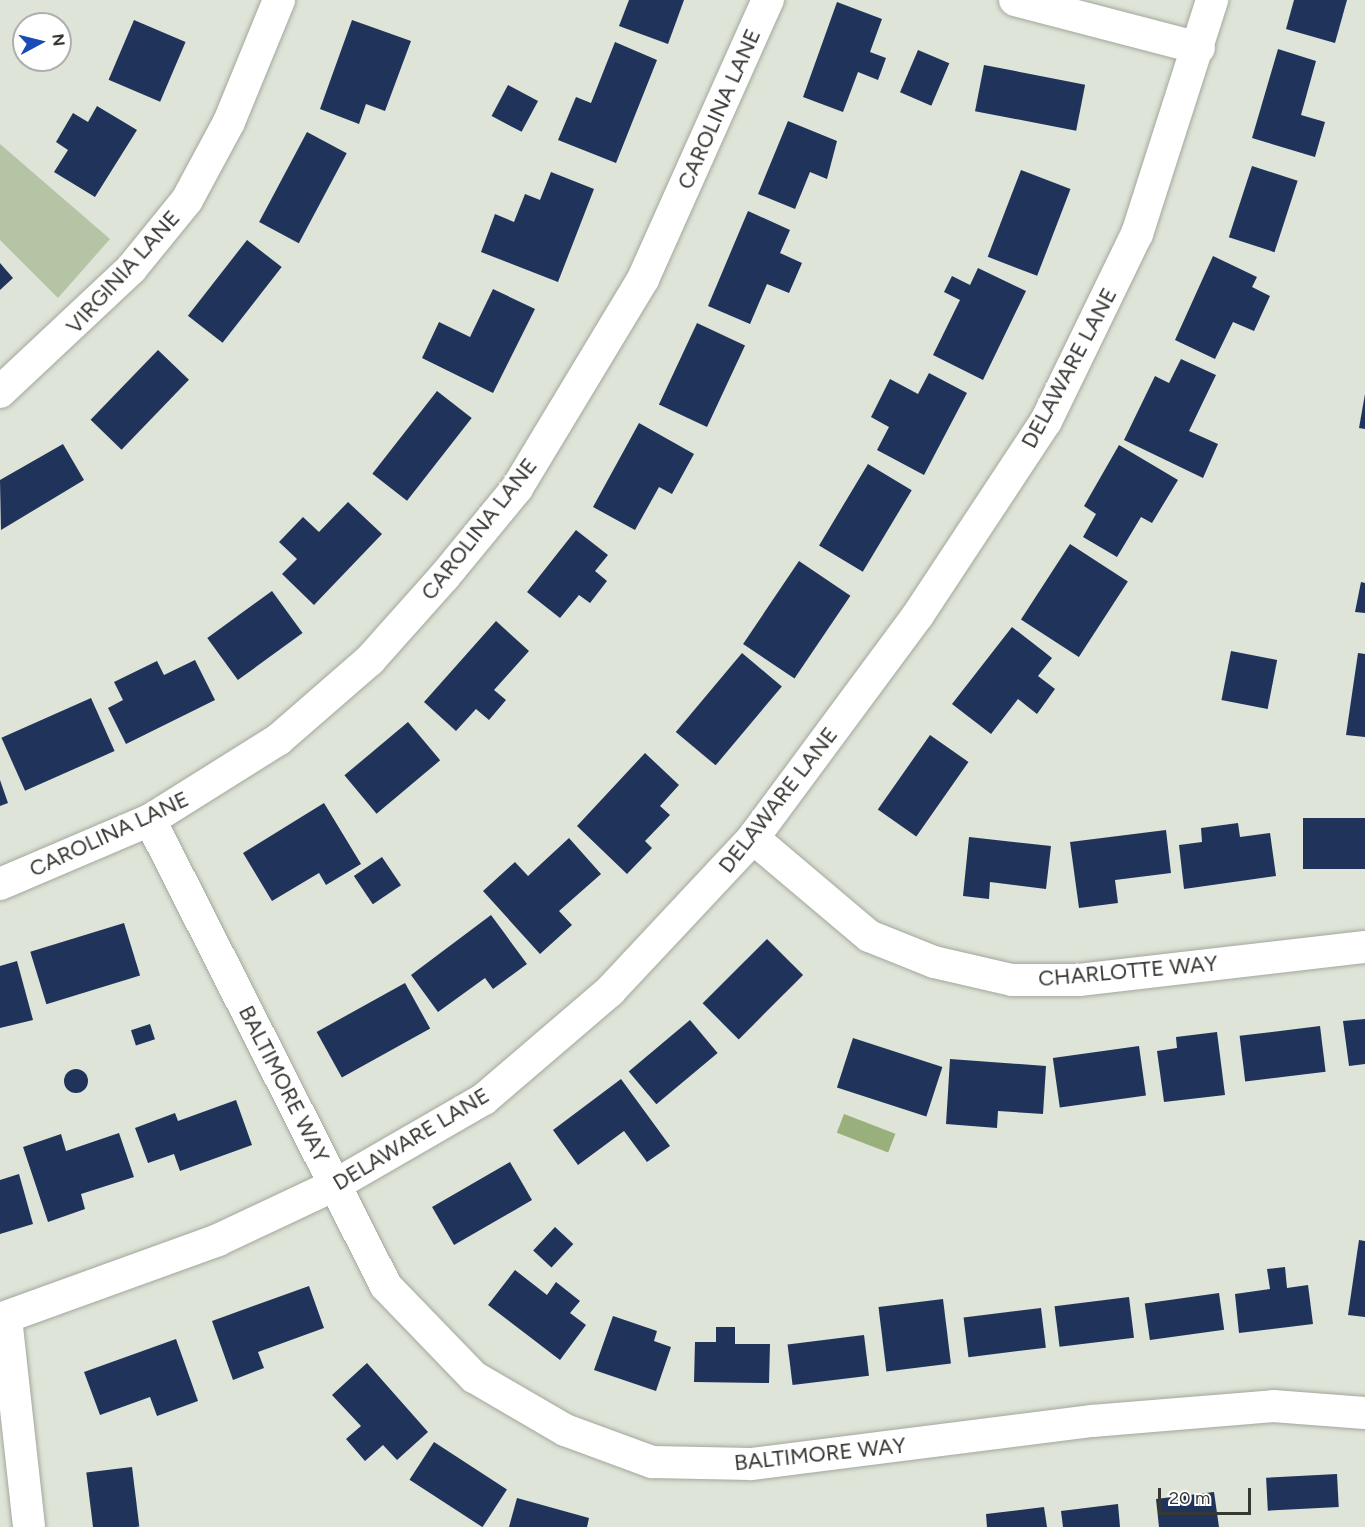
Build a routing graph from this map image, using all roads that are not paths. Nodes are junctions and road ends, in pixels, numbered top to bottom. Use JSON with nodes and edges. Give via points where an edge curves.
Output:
{"nodes":[{"id":1,"x":279,"y":0,"type":"edge"},
{"id":2,"x":768,"y":0,"type":"edge"},
{"id":3,"x":1015,"y":0,"type":"edge"},
{"id":4,"x":1212,"y":0,"type":"edge"},
{"id":5,"x":1199,"y":48,"type":"junction"},
{"id":6,"x":0,"y":392,"type":"edge"},
{"id":7,"x":150,"y":820,"type":"junction"},
{"id":8,"x":753,"y":838,"type":"junction"},
{"id":9,"x":0,"y":884,"type":"edge"},
{"id":10,"x":1365,"y":947,"type":"edge"},
{"id":11,"x":335,"y":1185,"type":"junction"},
{"id":12,"x":3,"y":1319,"type":"edge"},
{"id":13,"x":1365,"y":1413,"type":"edge"},
{"id":14,"x":29,"y":1527,"type":"edge"}],
"edges":[{"from":1,"to":6,"type":"street","name":"VIRGINIA LANE","via":[[229,122],[187,200],[131,269]]},
{"from":2,"to":7,"type":"street","name":"CAROLINA LANE","via":[[643,279],[517,488],[370,660],[279,739]]},
{"from":3,"to":5,"type":"street"},
{"from":4,"to":5,"type":"street","name":"DELAWARE LANE"},
{"from":5,"to":8,"type":"street","name":"DELAWARE LANE","via":[[1137,234],[1046,421],[918,615]]},
{"from":7,"to":9,"type":"street","name":"CAROLINA LANE"},
{"from":7,"to":11,"type":"street","name":"BALTIMORE WAY"},
{"from":8,"to":10,"type":"street","name":"CHARLOTTE WAY","via":[[868,936],[934,962],[1012,980],[1079,980]]},
{"from":8,"to":11,"type":"street","name":"DELAWARE LANE","via":[[610,991],[483,1099]]},
{"from":11,"to":12,"type":"street","name":"DELAWARE LANE","via":[[218,1240]]},
{"from":11,"to":13,"type":"street","name":"BALTIMORE WAY","via":[[386,1286],[474,1377],[565,1430],[652,1462],[751,1464],[1092,1421],[1273,1406]]},
{"from":12,"to":14,"type":"street"}]}
